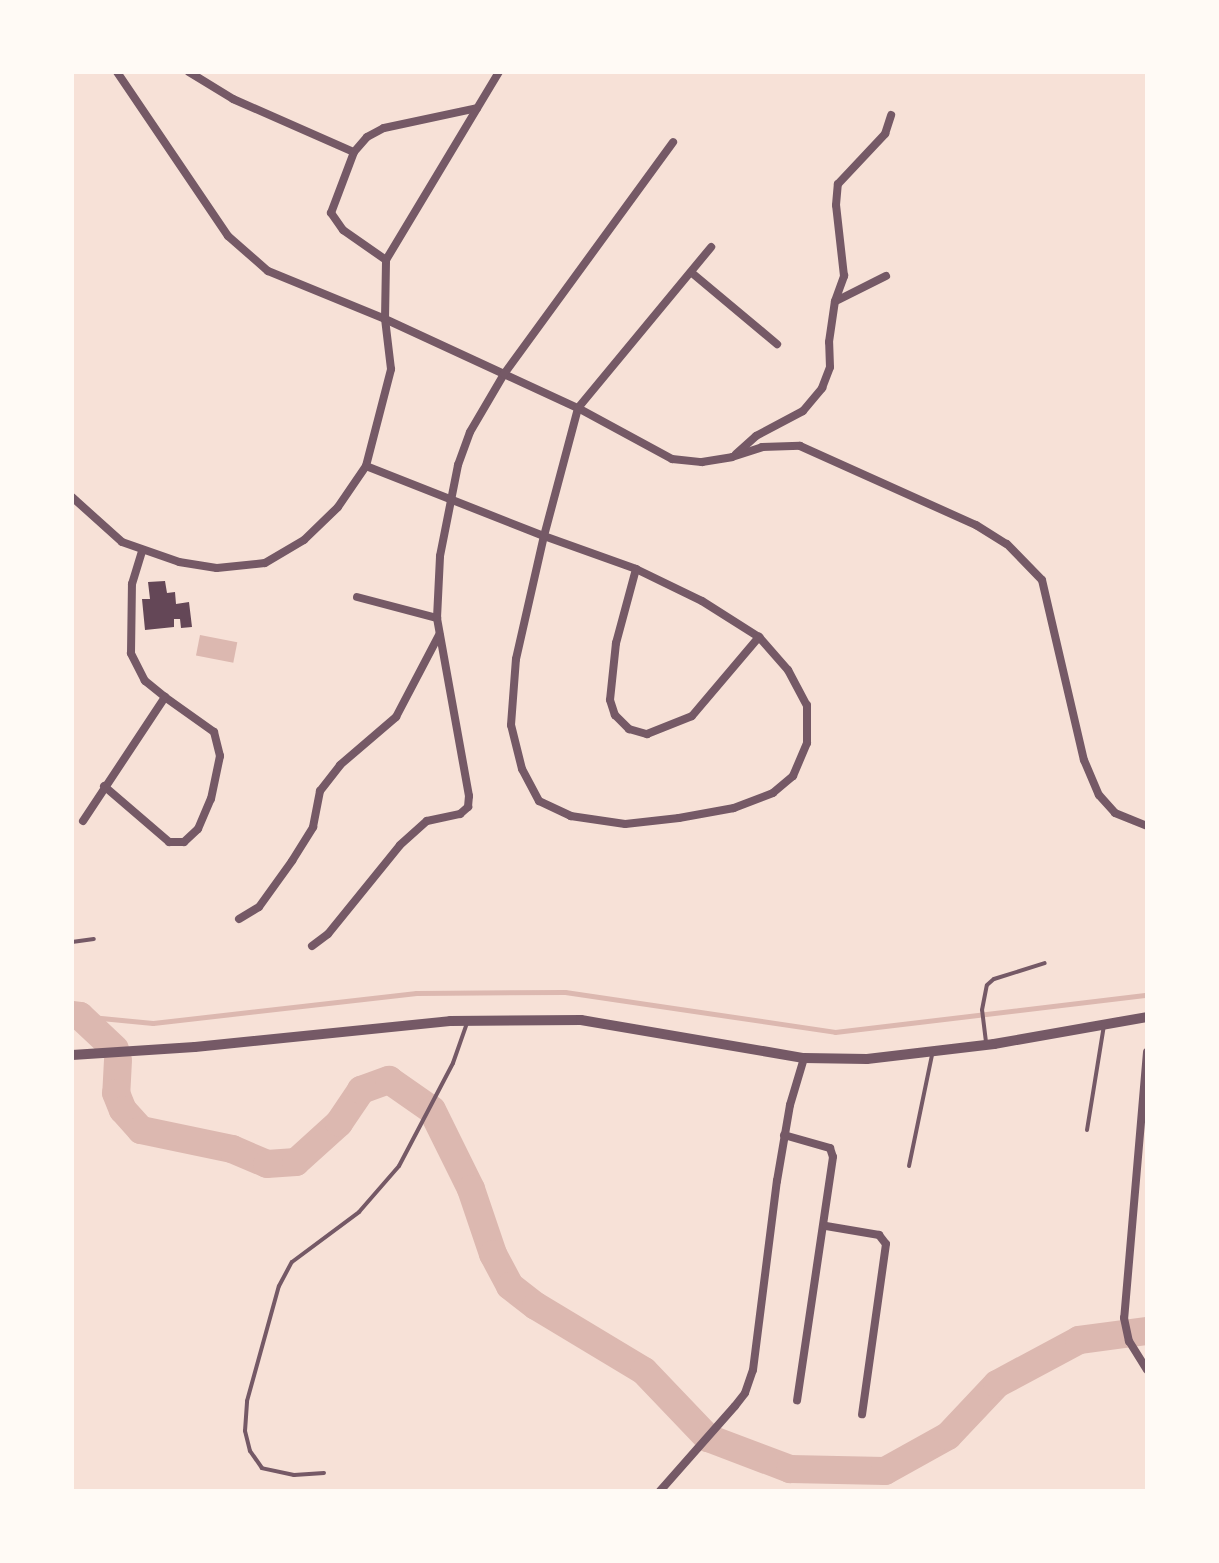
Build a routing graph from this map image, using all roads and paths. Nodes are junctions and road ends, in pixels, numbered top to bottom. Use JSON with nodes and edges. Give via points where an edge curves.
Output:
{"nodes":[{"id":1,"x":117,"y":72,"type":"edge"},
{"id":2,"x":189,"y":72,"type":"edge"},
{"id":3,"x":499,"y":72,"type":"edge"},
{"id":4,"x":477,"y":108,"type":"junction"},
{"id":5,"x":891,"y":115,"type":"dead end"},
{"id":6,"x":673,"y":142,"type":"dead end"},
{"id":7,"x":354,"y":152,"type":"junction"},
{"id":8,"x":711,"y":247,"type":"dead end"},
{"id":9,"x":386,"y":260,"type":"junction"},
{"id":10,"x":692,"y":273,"type":"junction"},
{"id":11,"x":886,"y":276,"type":"dead end"},
{"id":12,"x":835,"y":301,"type":"junction"},
{"id":13,"x":385,"y":319,"type":"junction"},
{"id":14,"x":777,"y":344,"type":"dead end"},
{"id":15,"x":504,"y":374,"type":"junction"},
{"id":16,"x":578,"y":408,"type":"junction"},
{"id":17,"x":732,"y":457,"type":"junction"},
{"id":18,"x":366,"y":466,"type":"junction"},
{"id":19,"x":72,"y":497,"type":"edge"},
{"id":20,"x":450,"y":498,"type":"junction"},
{"id":21,"x":544,"y":536,"type":"junction"},
{"id":22,"x":142,"y":551,"type":"junction"},
{"id":23,"x":636,"y":569,"type":"junction"},
{"id":24,"x":357,"y":597,"type":"dead end"},
{"id":25,"x":437,"y":618,"type":"junction"},
{"id":26,"x":440,"y":634,"type":"junction"},
{"id":27,"x":759,"y":637,"type":"junction"},
{"id":28,"x":165,"y":697,"type":"junction"},
{"id":29,"x":104,"y":786,"type":"junction"},
{"id":30,"x":83,"y":821,"type":"dead end"},
{"id":31,"x":1147,"y":826,"type":"edge"},
{"id":32,"x":239,"y":919,"type":"dead end"},
{"id":33,"x":94,"y":939,"type":"dead end"},
{"id":34,"x":72,"y":942,"type":"edge"},
{"id":35,"x":312,"y":946,"type":"dead end"},
{"id":36,"x":1045,"y":963,"type":"dead end"},
{"id":37,"x":1147,"y":1017,"type":"edge"},
{"id":38,"x":468,"y":1021,"type":"junction"},
{"id":39,"x":1104,"y":1024,"type":"junction"},
{"id":40,"x":986,"y":1045,"type":"junction"},
{"id":41,"x":932,"y":1051,"type":"junction"},
{"id":42,"x":1147,"y":1052,"type":"edge"},
{"id":43,"x":72,"y":1055,"type":"edge"},
{"id":44,"x":804,"y":1058,"type":"junction"},
{"id":45,"x":1087,"y":1130,"type":"dead end"},
{"id":46,"x":784,"y":1135,"type":"junction"},
{"id":47,"x":909,"y":1166,"type":"dead end"},
{"id":48,"x":826,"y":1226,"type":"junction"},
{"id":49,"x":1147,"y":1370,"type":"edge"},
{"id":50,"x":797,"y":1400,"type":"dead end"},
{"id":51,"x":862,"y":1414,"type":"dead end"},
{"id":52,"x":324,"y":1473,"type":"dead end"},
{"id":53,"x":660,"y":1491,"type":"edge"}],
"edges":[{"from":1,"to":13,"type":"street","via":[[228,236],[268,271]]},
{"from":2,"to":7,"type":"street","via":[[233,99]]},
{"from":3,"to":4,"type":"street"},
{"from":4,"to":7,"type":"street","via":[[384,128]]},
{"from":4,"to":9,"type":"street"},
{"from":5,"to":12,"type":"street","via":[[885,134],[838,184],[844,276]]},
{"from":6,"to":15,"type":"street"},
{"from":7,"to":9,"type":"street","via":[[331,213],[343,230]]},
{"from":8,"to":10,"type":"street"},
{"from":9,"to":13,"type":"street"},
{"from":10,"to":14,"type":"street"},
{"from":10,"to":16,"type":"street"},
{"from":11,"to":12,"type":"street"},
{"from":12,"to":17,"type":"street","via":[[830,367],[822,388],[803,411],[756,436]]},
{"from":13,"to":15,"type":"street"},
{"from":13,"to":18,"type":"street","via":[[391,369]]},
{"from":15,"to":16,"type":"street"},
{"from":15,"to":20,"type":"street","via":[[470,432]]},
{"from":16,"to":17,"type":"street","via":[[672,459]]},
{"from":16,"to":21,"type":"street"},
{"from":17,"to":31,"type":"street","via":[[762,447],[800,446],[976,525],[1025,559],[1042,580],[1084,760],[1099,795],[1115,813]]},
{"from":18,"to":20,"type":"street"},
{"from":18,"to":22,"type":"street","via":[[338,507],[304,540],[265,563],[217,568]]},
{"from":19,"to":22,"type":"street","via":[[122,542]]},
{"from":20,"to":21,"type":"street"},
{"from":20,"to":25,"type":"street"},
{"from":21,"to":23,"type":"street"},
{"from":21,"to":27,"type":"street","via":[[516,659],[511,725],[522,769],[539,801],[571,816],[625,824],[734,808],[773,793],[793,776],[807,743],[807,705],[788,670]]},
{"from":22,"to":28,"type":"street","via":[[132,584],[131,653],[145,681]]},
{"from":23,"to":27,"type":"street"},
{"from":23,"to":27,"type":"street","via":[[616,643],[610,700],[615,715],[629,729],[647,734],[692,716]]},
{"from":24,"to":25,"type":"street"},
{"from":25,"to":26,"type":"street"},
{"from":26,"to":32,"type":"street","via":[[396,717],[340,765],[320,791],[313,827],[292,861],[259,907]]},
{"from":26,"to":35,"type":"street","via":[[468,807],[460,814],[427,821],[400,845],[328,934]]},
{"from":28,"to":29,"type":"street"},
{"from":28,"to":29,"type":"street","via":[[214,732],[220,756],[198,829],[184,842],[169,842]]},
{"from":29,"to":30,"type":"street"},
{"from":33,"to":34,"type":"lane"},
{"from":36,"to":40,"type":"lane","via":[[994,979],[984,992]]},
{"from":37,"to":39,"type":"street"},
{"from":38,"to":43,"type":"street"},
{"from":38,"to":44,"type":"street","via":[[581,1020]]},
{"from":38,"to":52,"type":"lane","via":[[453,1063],[399,1166],[359,1212],[292,1262],[279,1286],[247,1401],[245,1431],[262,1468],[294,1475]]},
{"from":39,"to":40,"type":"street"},
{"from":39,"to":45,"type":"lane"},
{"from":40,"to":41,"type":"street"},
{"from":41,"to":44,"type":"street","via":[[867,1059]]},
{"from":41,"to":47,"type":"lane"},
{"from":42,"to":49,"type":"street","via":[[1124,1318],[1129,1341]]},
{"from":44,"to":46,"type":"street"},
{"from":46,"to":48,"type":"street","via":[[830,1148]]},
{"from":46,"to":53,"type":"street","via":[[753,1370],[745,1393]]},
{"from":48,"to":50,"type":"street"},
{"from":48,"to":51,"type":"street","via":[[879,1235],[886,1244]]}]}
